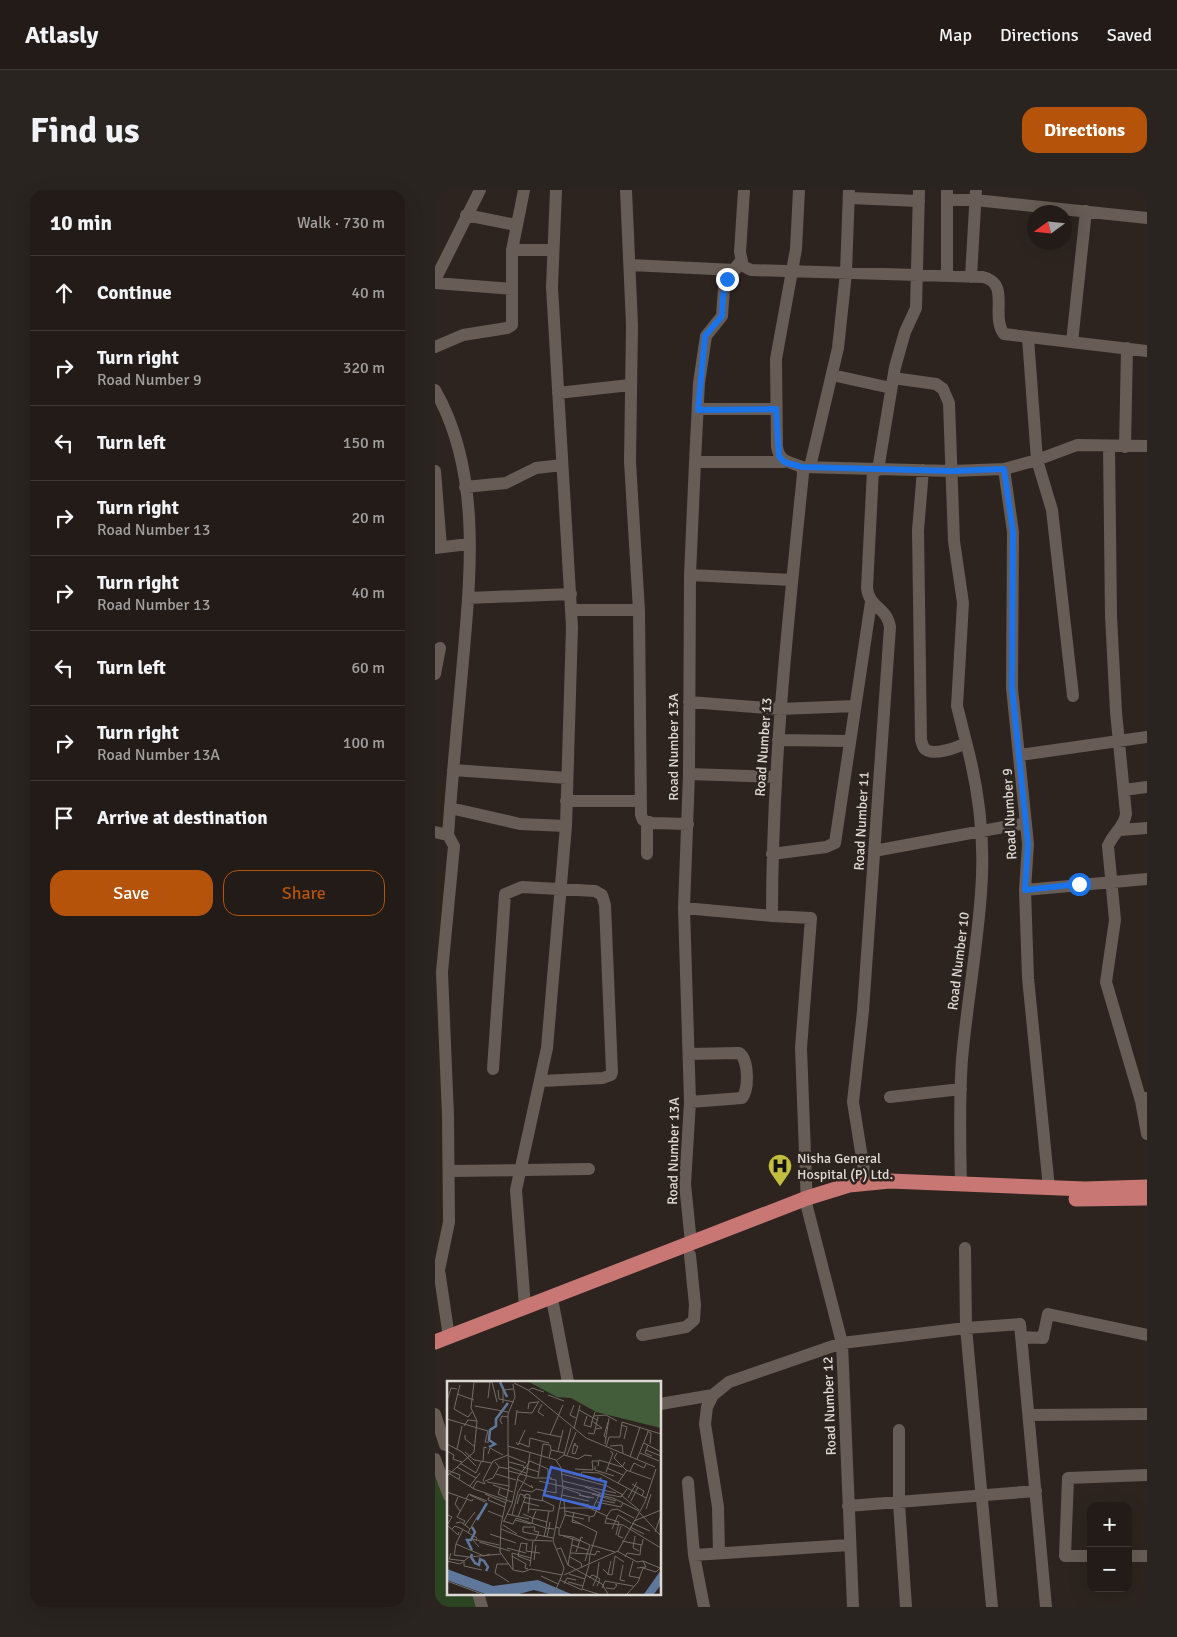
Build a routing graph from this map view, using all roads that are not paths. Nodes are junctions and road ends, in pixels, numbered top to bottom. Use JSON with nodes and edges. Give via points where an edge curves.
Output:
{"nodes":[{"id":1,"x":480,"y":190,"type":"edge"},
{"id":2,"x":524,"y":190,"type":"edge"},
{"id":3,"x":556,"y":190,"type":"edge"},
{"id":4,"x":626,"y":190,"type":"edge"},
{"id":5,"x":744,"y":190,"type":"edge"},
{"id":6,"x":799,"y":190,"type":"edge"},
{"id":7,"x":849,"y":194,"type":"edge"},
{"id":8,"x":947,"y":195,"type":"edge"},
{"id":9,"x":976,"y":195,"type":"edge"},
{"id":10,"x":919,"y":196,"type":"edge"},
{"id":11,"x":1086,"y":211,"type":"junction"},
{"id":12,"x":466,"y":215,"type":"junction"},
{"id":13,"x":1147,"y":218,"type":"edge"},
{"id":14,"x":516,"y":225,"type":"junction"},
{"id":15,"x":512,"y":250,"type":"junction"},
{"id":16,"x":553,"y":250,"type":"junction"},
{"id":17,"x":630,"y":265,"type":"junction"},
{"id":18,"x":737,"y":266,"type":"junction"},
{"id":19,"x":792,"y":271,"type":"junction"},
{"id":20,"x":846,"y":273,"type":"junction"},
{"id":21,"x":916,"y":274,"type":"junction"},
{"id":22,"x":947,"y":275,"type":"junction"},
{"id":23,"x":971,"y":276,"type":"junction"},
{"id":24,"x":435,"y":281,"type":"edge"},
{"id":25,"x":512,"y":289,"type":"junction"},
{"id":26,"x":1028,"y":338,"type":"junction"},
{"id":27,"x":1072,"y":342,"type":"junction"},
{"id":28,"x":435,"y":347,"type":"edge"},
{"id":29,"x":1127,"y":348,"type":"junction"},
{"id":30,"x":1147,"y":351,"type":"edge"},
{"id":31,"x":832,"y":375,"type":"junction"},
{"id":32,"x":892,"y":383,"type":"junction"},
{"id":33,"x":631,"y":385,"type":"junction"},
{"id":34,"x":435,"y":390,"type":"edge"},
{"id":35,"x":558,"y":393,"type":"junction"},
{"id":36,"x":776,"y":409,"type":"junction"},
{"id":37,"x":698,"y":410,"type":"junction"},
{"id":38,"x":1109,"y":446,"type":"junction"},
{"id":39,"x":1147,"y":446,"type":"edge"},
{"id":40,"x":1125,"y":447,"type":"junction"},
{"id":41,"x":1037,"y":460,"type":"junction"},
{"id":42,"x":695,"y":462,"type":"junction"},
{"id":43,"x":784,"y":462,"type":"junction"},
{"id":44,"x":562,"y":465,"type":"junction"},
{"id":45,"x":806,"y":467,"type":"junction"},
{"id":46,"x":1004,"y":469,"type":"junction"},
{"id":47,"x":875,"y":470,"type":"junction"},
{"id":48,"x":923,"y":470,"type":"junction"},
{"id":49,"x":435,"y":471,"type":"edge"},
{"id":50,"x":952,"y":471,"type":"junction"},
{"id":51,"x":465,"y":488,"type":"junction"},
{"id":52,"x":469,"y":544,"type":"junction"},
{"id":53,"x":438,"y":547,"type":"edge"},
{"id":54,"x":690,"y":575,"type":"junction"},
{"id":55,"x":792,"y":580,"type":"junction"},
{"id":56,"x":571,"y":594,"type":"junction"},
{"id":57,"x":468,"y":598,"type":"junction"},
{"id":58,"x":871,"y":602,"type":"junction"},
{"id":59,"x":572,"y":610,"type":"junction"},
{"id":60,"x":639,"y":610,"type":"junction"},
{"id":61,"x":440,"y":648,"type":"dead end"},
{"id":62,"x":435,"y":674,"type":"edge"},
{"id":63,"x":1073,"y":696,"type":"dead end"},
{"id":64,"x":689,"y":702,"type":"junction"},
{"id":65,"x":855,"y":706,"type":"junction"},
{"id":66,"x":780,"y":709,"type":"junction"},
{"id":67,"x":1147,"y":737,"type":"edge"},
{"id":68,"x":778,"y":740,"type":"junction"},
{"id":69,"x":1119,"y":740,"type":"junction"},
{"id":70,"x":848,"y":741,"type":"junction"},
{"id":71,"x":966,"y":742,"type":"junction"},
{"id":72,"x":1020,"y":755,"type":"junction"},
{"id":73,"x":453,"y":770,"type":"junction"},
{"id":74,"x":689,"y":774,"type":"junction"},
{"id":75,"x":776,"y":777,"type":"junction"},
{"id":76,"x":567,"y":778,"type":"junction"},
{"id":77,"x":1147,"y":787,"type":"edge"},
{"id":78,"x":1124,"y":790,"type":"junction"},
{"id":79,"x":566,"y":801,"type":"junction"},
{"id":80,"x":640,"y":801,"type":"junction"},
{"id":81,"x":450,"y":808,"type":"junction"},
{"id":82,"x":647,"y":822,"type":"junction"},
{"id":83,"x":1026,"y":823,"type":"junction"},
{"id":84,"x":688,"y":824,"type":"junction"},
{"id":85,"x":566,"y":826,"type":"junction"},
{"id":86,"x":1147,"y":828,"type":"edge"},
{"id":87,"x":979,"y":830,"type":"junction"},
{"id":88,"x":1120,"y":830,"type":"junction"},
{"id":89,"x":435,"y":832,"type":"edge"},
{"id":90,"x":448,"y":835,"type":"junction"},
{"id":91,"x":874,"y":851,"type":"junction"},
{"id":92,"x":647,"y":854,"type":"dead end"},
{"id":93,"x":772,"y":854,"type":"junction"},
{"id":94,"x":1147,"y":880,"type":"edge"},
{"id":95,"x":1112,"y":882,"type":"junction"},
{"id":96,"x":1025,"y":890,"type":"junction"},
{"id":97,"x":561,"y":891,"type":"junction"},
{"id":98,"x":684,"y":908,"type":"junction"},
{"id":99,"x":772,"y":916,"type":"junction"},
{"id":100,"x":440,"y":1035,"type":"edge"},
{"id":101,"x":689,"y":1054,"type":"junction"},
{"id":102,"x":493,"y":1069,"type":"dead end"},
{"id":103,"x":542,"y":1081,"type":"junction"},
{"id":104,"x":961,"y":1089,"type":"junction"},
{"id":105,"x":890,"y":1097,"type":"dead end"},
{"id":106,"x":1144,"y":1099,"type":"edge"},
{"id":107,"x":690,"y":1102,"type":"junction"},
{"id":108,"x":1147,"y":1134,"type":"edge"},
{"id":109,"x":520,"y":1169,"type":"junction"},
{"id":110,"x":589,"y":1169,"type":"dead end"},
{"id":111,"x":449,"y":1171,"type":"junction"},
{"id":112,"x":866,"y":1183,"type":"junction"},
{"id":113,"x":961,"y":1184,"type":"junction"},
{"id":114,"x":1147,"y":1187,"type":"edge"},
{"id":115,"x":1049,"y":1188,"type":"junction"},
{"id":116,"x":1147,"y":1198,"type":"edge"},
{"id":117,"x":807,"y":1203,"type":"junction"},
{"id":118,"x":965,"y":1248,"type":"dead end"},
{"id":119,"x":691,"y":1249,"type":"junction"},
{"id":120,"x":553,"y":1304,"type":"junction"},
{"id":121,"x":525,"y":1307,"type":"junction"},
{"id":122,"x":966,"y":1328,"type":"junction"},
{"id":123,"x":642,"y":1335,"type":"dead end"},
{"id":124,"x":1147,"y":1335,"type":"edge"},
{"id":125,"x":1021,"y":1337,"type":"junction"},
{"id":126,"x":442,"y":1339,"type":"edge"},
{"id":127,"x":842,"y":1343,"type":"junction"},
{"id":128,"x":435,"y":1349,"type":"edge"},
{"id":129,"x":568,"y":1381,"type":"edge"},
{"id":130,"x":713,"y":1394,"type":"junction"},
{"id":131,"x":661,"y":1404,"type":"edge"},
{"id":132,"x":435,"y":1414,"type":"edge"},
{"id":133,"x":1147,"y":1414,"type":"edge"},
{"id":134,"x":1029,"y":1415,"type":"junction"},
{"id":135,"x":899,"y":1430,"type":"dead end"},
{"id":136,"x":445,"y":1445,"type":"dead end"},
{"id":137,"x":435,"y":1459,"type":"edge"},
{"id":138,"x":1147,"y":1475,"type":"edge"},
{"id":139,"x":688,"y":1482,"type":"dead end"},
{"id":140,"x":1036,"y":1490,"type":"junction"},
{"id":141,"x":447,"y":1491,"type":"edge"},
{"id":142,"x":981,"y":1496,"type":"junction"},
{"id":143,"x":899,"y":1502,"type":"junction"},
{"id":144,"x":848,"y":1506,"type":"junction"},
{"id":145,"x":849,"y":1545,"type":"junction"},
{"id":146,"x":719,"y":1554,"type":"junction"},
{"id":147,"x":694,"y":1555,"type":"junction"},
{"id":148,"x":1087,"y":1556,"type":"edge"},
{"id":149,"x":1132,"y":1556,"type":"edge"},
{"id":150,"x":1147,"y":1556,"type":"edge"},
{"id":151,"x":478,"y":1594,"type":"edge"},
{"id":152,"x":482,"y":1607,"type":"edge"},
{"id":153,"x":705,"y":1607,"type":"edge"},
{"id":154,"x":853,"y":1607,"type":"edge"},
{"id":155,"x":906,"y":1607,"type":"edge"},
{"id":156,"x":992,"y":1607,"type":"edge"},
{"id":157,"x":1047,"y":1607,"type":"edge"}],
"edges":[{"from":1,"to":12,"type":"street"},
{"from":2,"to":14,"type":"street"},
{"from":3,"to":16,"type":"street"},
{"from":4,"to":17,"type":"street"},
{"from":5,"to":18,"type":"street"},
{"from":6,"to":19,"type":"street"},
{"from":7,"to":10,"type":"street"},
{"from":7,"to":20,"type":"street","name":"Road Number 13"},
{"from":8,"to":9,"type":"street"},
{"from":8,"to":22,"type":"street"},
{"from":9,"to":11,"type":"street"},
{"from":9,"to":23,"type":"street"},
{"from":10,"to":21,"type":"street"},
{"from":11,"to":13,"type":"street"},
{"from":11,"to":27,"type":"street"},
{"from":12,"to":14,"type":"street"},
{"from":12,"to":24,"type":"street"},
{"from":14,"to":15,"type":"street"},
{"from":15,"to":16,"type":"street"},
{"from":15,"to":25,"type":"street"},
{"from":16,"to":35,"type":"street"},
{"from":17,"to":18,"type":"street"},
{"from":17,"to":33,"type":"street"},
{"from":18,"to":19,"type":"street","via":[[751,270]]},
{"from":18,"to":37,"type":"street","name":"Road Number 13A","via":[[724,288],[722,316],[705,336]]},
{"from":19,"to":20,"type":"street"},
{"from":19,"to":36,"type":"street","via":[[776,359]]},
{"from":20,"to":21,"type":"street"},
{"from":20,"to":31,"type":"street","name":"Road Number 13"},
{"from":21,"to":22,"type":"street"},
{"from":21,"to":32,"type":"street","via":[[916,308],[905,332]]},
{"from":22,"to":23,"type":"street"},
{"from":23,"to":26,"type":"street","via":[[992,279],[997,285],[999,328],[1004,334]]},
{"from":24,"to":25,"type":"street"},
{"from":25,"to":28,"type":"street","via":[[512,325],[453,338]]},
{"from":26,"to":27,"type":"street"},
{"from":26,"to":41,"type":"street"},
{"from":27,"to":29,"type":"street"},
{"from":29,"to":30,"type":"street"},
{"from":29,"to":40,"type":"street"},
{"from":31,"to":32,"type":"street","name":"Road Number 10"},
{"from":31,"to":45,"type":"street","name":"Road Number 13"},
{"from":32,"to":47,"type":"street"},
{"from":32,"to":50,"type":"street","name":"Road Number 10","via":[[936,384],[947,395],[951,416]]},
{"from":33,"to":35,"type":"street"},
{"from":33,"to":60,"type":"street","via":[[630,462]]},
{"from":34,"to":51,"type":"street","via":[[459,442]]},
{"from":35,"to":44,"type":"street"},
{"from":36,"to":37,"type":"street"},
{"from":36,"to":43,"type":"street","via":[[777,447]]},
{"from":37,"to":42,"type":"street","name":"Road Number 13A"},
{"from":38,"to":40,"type":"street"},
{"from":38,"to":41,"type":"street","via":[[1077,445]]},
{"from":38,"to":69,"type":"street","via":[[1111,616]]},
{"from":39,"to":40,"type":"street"},
{"from":41,"to":46,"type":"street"},
{"from":41,"to":63,"type":"street","via":[[1051,510]]},
{"from":42,"to":43,"type":"street"},
{"from":42,"to":54,"type":"street","name":"Road Number 13A"},
{"from":43,"to":45,"type":"street"},
{"from":44,"to":51,"type":"street","via":[[536,468],[507,483]]},
{"from":44,"to":56,"type":"street"},
{"from":45,"to":47,"type":"street"},
{"from":45,"to":55,"type":"street","name":"Road Number 13"},
{"from":46,"to":50,"type":"street"},
{"from":46,"to":72,"type":"street","name":"Road Number 9","via":[[1012,517],[1011,671]]},
{"from":47,"to":48,"type":"street"},
{"from":47,"to":58,"type":"street","via":[[867,588]]},
{"from":48,"to":50,"type":"street"},
{"from":48,"to":71,"type":"street","via":[[918,530],[921,740],[924,748],[936,752],[962,746]]},
{"from":49,"to":53,"type":"street"},
{"from":50,"to":71,"type":"street","name":"Road Number 10","via":[[954,541],[963,603],[957,706]]},
{"from":51,"to":52,"type":"street"},
{"from":52,"to":53,"type":"street"},
{"from":52,"to":57,"type":"street"},
{"from":54,"to":55,"type":"street"},
{"from":54,"to":64,"type":"street","name":"Road Number 13A"},
{"from":55,"to":66,"type":"street","name":"Road Number 13"},
{"from":56,"to":57,"type":"street"},
{"from":56,"to":59,"type":"street"},
{"from":57,"to":73,"type":"street"},
{"from":58,"to":65,"type":"street"},
{"from":58,"to":91,"type":"street","name":"Road Number 11","via":[[888,616],[890,627]]},
{"from":59,"to":60,"type":"street"},
{"from":59,"to":76,"type":"street"},
{"from":60,"to":80,"type":"street"},
{"from":61,"to":62,"type":"street"},
{"from":64,"to":66,"type":"street"},
{"from":64,"to":74,"type":"street","name":"Road Number 13A"},
{"from":65,"to":66,"type":"street"},
{"from":65,"to":70,"type":"street"},
{"from":66,"to":68,"type":"street","name":"Road Number 13"},
{"from":67,"to":69,"type":"street"},
{"from":68,"to":70,"type":"street"},
{"from":68,"to":75,"type":"street","name":"Road Number 13"},
{"from":69,"to":72,"type":"street"},
{"from":69,"to":78,"type":"street"},
{"from":70,"to":93,"type":"street","via":[[835,842],[827,847]]},
{"from":71,"to":87,"type":"street","name":"Road Number 10","via":[[976,785]]},
{"from":72,"to":83,"type":"street","name":"Road Number 9"},
{"from":73,"to":76,"type":"street"},
{"from":73,"to":81,"type":"street"},
{"from":74,"to":75,"type":"street"},
{"from":74,"to":84,"type":"street","name":"Road Number 13A"},
{"from":75,"to":93,"type":"street","name":"Road Number 13"},
{"from":76,"to":79,"type":"street"},
{"from":77,"to":78,"type":"street"},
{"from":78,"to":88,"type":"street","via":[[1126,814]]},
{"from":79,"to":80,"type":"street"},
{"from":79,"to":85,"type":"street"},
{"from":80,"to":82,"type":"street","via":[[641,815]]},
{"from":81,"to":85,"type":"street","via":[[520,824]]},
{"from":81,"to":90,"type":"street"},
{"from":82,"to":84,"type":"street"},
{"from":82,"to":92,"type":"street"},
{"from":83,"to":87,"type":"street"},
{"from":83,"to":96,"type":"street","name":"Road Number 9"},
{"from":84,"to":98,"type":"street","name":"Road Number 13A"},
{"from":85,"to":97,"type":"street"},
{"from":86,"to":88,"type":"street"},
{"from":87,"to":91,"type":"street"},
{"from":87,"to":104,"type":"street","name":"Road Number 10","via":[[981,892]]},
{"from":88,"to":95,"type":"street","via":[[1111,837],[1108,846]]},
{"from":89,"to":90,"type":"street"},
{"from":90,"to":100,"type":"street","via":[[452,839],[453,857],[442,972]]},
{"from":91,"to":112,"type":"street","name":"Road Number 11","via":[[853,1102]]},
{"from":93,"to":99,"type":"street","name":"Road Number 13"},
{"from":94,"to":95,"type":"street"},
{"from":95,"to":96,"type":"street"},
{"from":95,"to":106,"type":"street","via":[[1115,920],[1106,982]]},
{"from":96,"to":115,"type":"street","name":"Road Number 9","via":[[1028,978]]},
{"from":97,"to":102,"type":"street","via":[[522,887],[505,894]]},
{"from":97,"to":103,"type":"street"},
{"from":97,"to":103,"type":"street","via":[[595,891],[604,898],[613,1067],[611,1075],[603,1078]]},
{"from":98,"to":99,"type":"street"},
{"from":98,"to":101,"type":"street","name":"Road Number 13A"},
{"from":99,"to":117,"type":"street","via":[[811,918],[801,1048]]},
{"from":100,"to":111,"type":"street"},
{"from":101,"to":107,"type":"street","name":"Road Number 13A"},
{"from":101,"to":107,"type":"street","via":[[739,1053],[746,1062],[745,1093],[741,1098]]},
{"from":103,"to":109,"type":"street"},
{"from":104,"to":105,"type":"street"},
{"from":104,"to":113,"type":"street","name":"Road Number 10"},
{"from":106,"to":108,"type":"street"},
{"from":107,"to":119,"type":"street","name":"Road Number 13A","via":[[685,1184]]},
{"from":109,"to":110,"type":"street"},
{"from":109,"to":111,"type":"street"},
{"from":109,"to":121,"type":"street","via":[[516,1212]]},
{"from":111,"to":126,"type":"street","via":[[449,1222],[439,1270]]},
{"from":112,"to":113,"type":"highway"},
{"from":112,"to":117,"type":"highway","via":[[849,1185]]},
{"from":113,"to":115,"type":"highway"},
{"from":114,"to":115,"type":"highway"},
{"from":116,"to":117,"type":"highway","via":[[1098,1200],[896,1190],[862,1192]]},
{"from":117,"to":119,"type":"highway"},
{"from":117,"to":127,"type":"street","name":"Road Number 12"},
{"from":118,"to":122,"type":"street"},
{"from":119,"to":120,"type":"highway"},
{"from":119,"to":121,"type":"highway"},
{"from":119,"to":123,"type":"street","name":"Road Number 13A","via":[[694,1320],[686,1327]]},
{"from":120,"to":128,"type":"highway"},
{"from":120,"to":129,"type":"street"},
{"from":121,"to":126,"type":"highway"},
{"from":122,"to":125,"type":"street","via":[[1020,1324]]},
{"from":122,"to":127,"type":"street"},
{"from":122,"to":142,"type":"street"},
{"from":124,"to":125,"type":"street","via":[[1048,1314],[1043,1338]]},
{"from":125,"to":134,"type":"street"},
{"from":127,"to":130,"type":"street","via":[[729,1382]]},
{"from":127,"to":144,"type":"street","name":"Road Number 12"},
{"from":130,"to":131,"type":"street"},
{"from":130,"to":146,"type":"street","via":[[705,1424],[718,1507]]},
{"from":132,"to":136,"type":"street"},
{"from":133,"to":134,"type":"street"},
{"from":134,"to":140,"type":"street"},
{"from":135,"to":143,"type":"street"},
{"from":137,"to":141,"type":"street"},
{"from":138,"to":148,"type":"street","via":[[1068,1478],[1065,1556]]},
{"from":139,"to":147,"type":"street"},
{"from":140,"to":142,"type":"street"},
{"from":140,"to":157,"type":"street"},
{"from":142,"to":143,"type":"street"},
{"from":142,"to":156,"type":"street"},
{"from":143,"to":144,"type":"street"},
{"from":143,"to":155,"type":"street"},
{"from":144,"to":145,"type":"street","name":"Road Number 12"},
{"from":145,"to":146,"type":"street"},
{"from":145,"to":154,"type":"street","name":"Road Number 12"},
{"from":146,"to":147,"type":"street"},
{"from":147,"to":153,"type":"street"},
{"from":149,"to":150,"type":"street"},
{"from":151,"to":152,"type":"street"}]}
